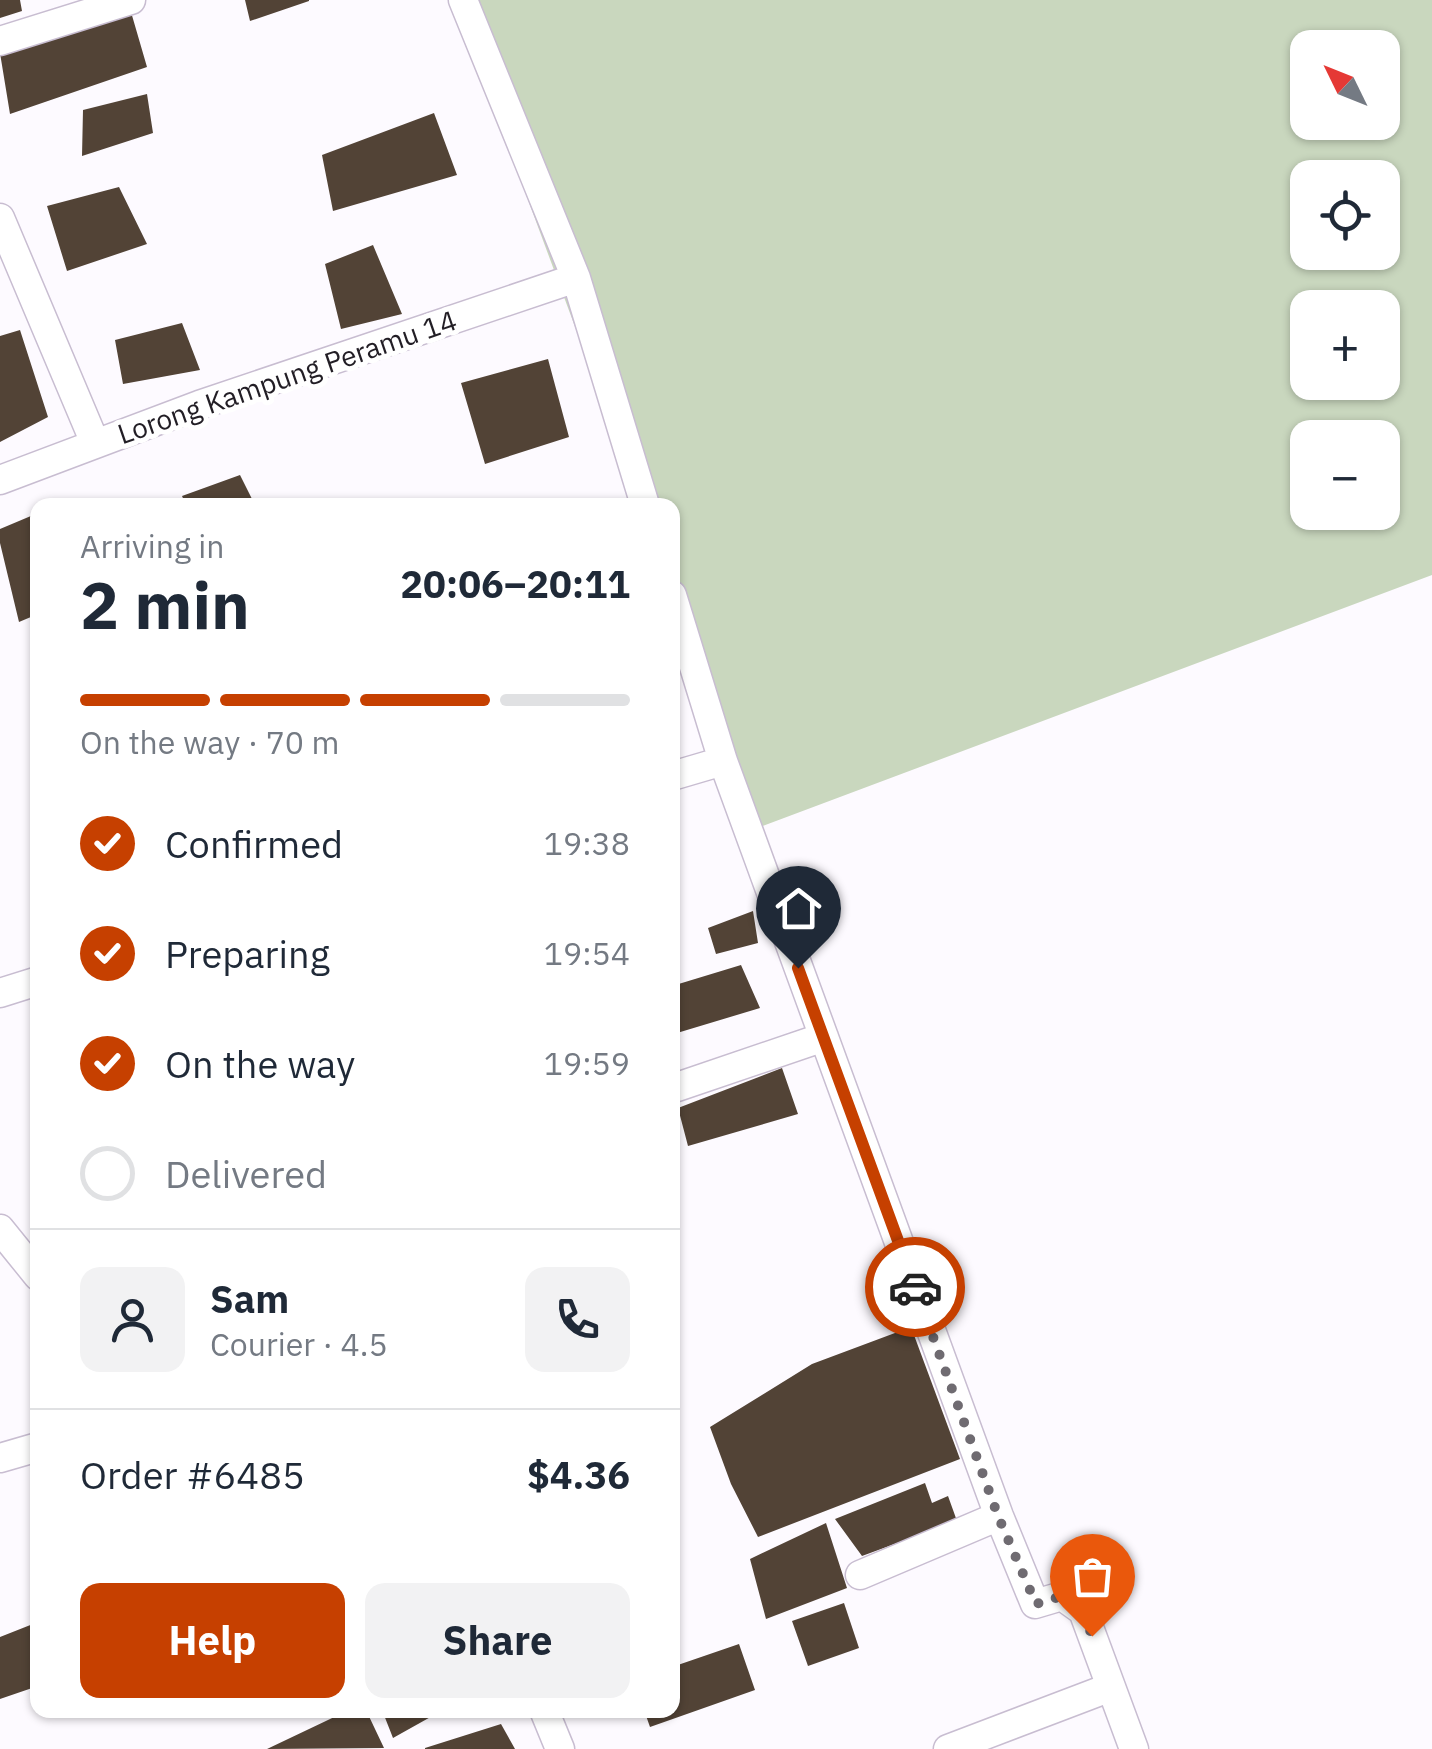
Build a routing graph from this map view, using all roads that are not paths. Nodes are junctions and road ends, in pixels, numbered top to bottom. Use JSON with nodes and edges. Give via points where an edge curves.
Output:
{"nodes":[{"id":1,"x":131,"y":0,"type":"edge"},
{"id":2,"x":463,"y":0,"type":"edge"},
{"id":3,"x":0,"y":41,"type":"edge"},
{"id":4,"x":0,"y":218,"type":"edge"},
{"id":5,"x":576,"y":278,"type":"junction"},
{"id":6,"x":95,"y":443,"type":"junction"},
{"id":7,"x":0,"y":480,"type":"edge"},
{"id":8,"x":643,"y":498,"type":"edge"},
{"id":9,"x":680,"y":620,"type":"edge"},
{"id":10,"x":723,"y":761,"type":"junction"},
{"id":11,"x":680,"y":774,"type":"edge"},
{"id":12,"x":30,"y":983,"type":"edge"},
{"id":13,"x":0,"y":992,"type":"edge"},
{"id":14,"x":824,"y":1037,"type":"junction"},
{"id":15,"x":680,"y":1086,"type":"edge"},
{"id":16,"x":0,"y":1228,"type":"edge"},
{"id":17,"x":30,"y":1266,"type":"edge"},
{"id":18,"x":30,"y":1449,"type":"edge"},
{"id":19,"x":0,"y":1458,"type":"edge"},
{"id":20,"x":998,"y":1516,"type":"junction"},
{"id":21,"x":860,"y":1575,"type":"dead end"},
{"id":22,"x":1111,"y":1686,"type":"junction"},
{"id":23,"x":547,"y":1718,"type":"edge"},
{"id":24,"x":560,"y":1749,"type":"edge"},
{"id":25,"x":948,"y":1749,"type":"edge"},
{"id":26,"x":1134,"y":1749,"type":"edge"}],
"edges":[{"from":1,"to":3,"type":"street"},
{"from":2,"to":5,"type":"street"},
{"from":4,"to":6,"type":"street"},
{"from":5,"to":6,"type":"street","name":"Lorong Kampung Peramu 14"},
{"from":5,"to":8,"type":"street"},
{"from":6,"to":7,"type":"street","name":"Lorong Kampung Peramu 14"},
{"from":9,"to":10,"type":"street"},
{"from":10,"to":11,"type":"street"},
{"from":10,"to":14,"type":"street"},
{"from":12,"to":13,"type":"street"},
{"from":14,"to":15,"type":"street"},
{"from":14,"to":20,"type":"street"},
{"from":16,"to":17,"type":"street"},
{"from":18,"to":19,"type":"street"},
{"from":20,"to":21,"type":"street"},
{"from":20,"to":22,"type":"street","via":[[1036,1604],[1062,1596],[1083,1610]]},
{"from":22,"to":25,"type":"street"},
{"from":22,"to":26,"type":"street"},
{"from":23,"to":24,"type":"street"}]}
